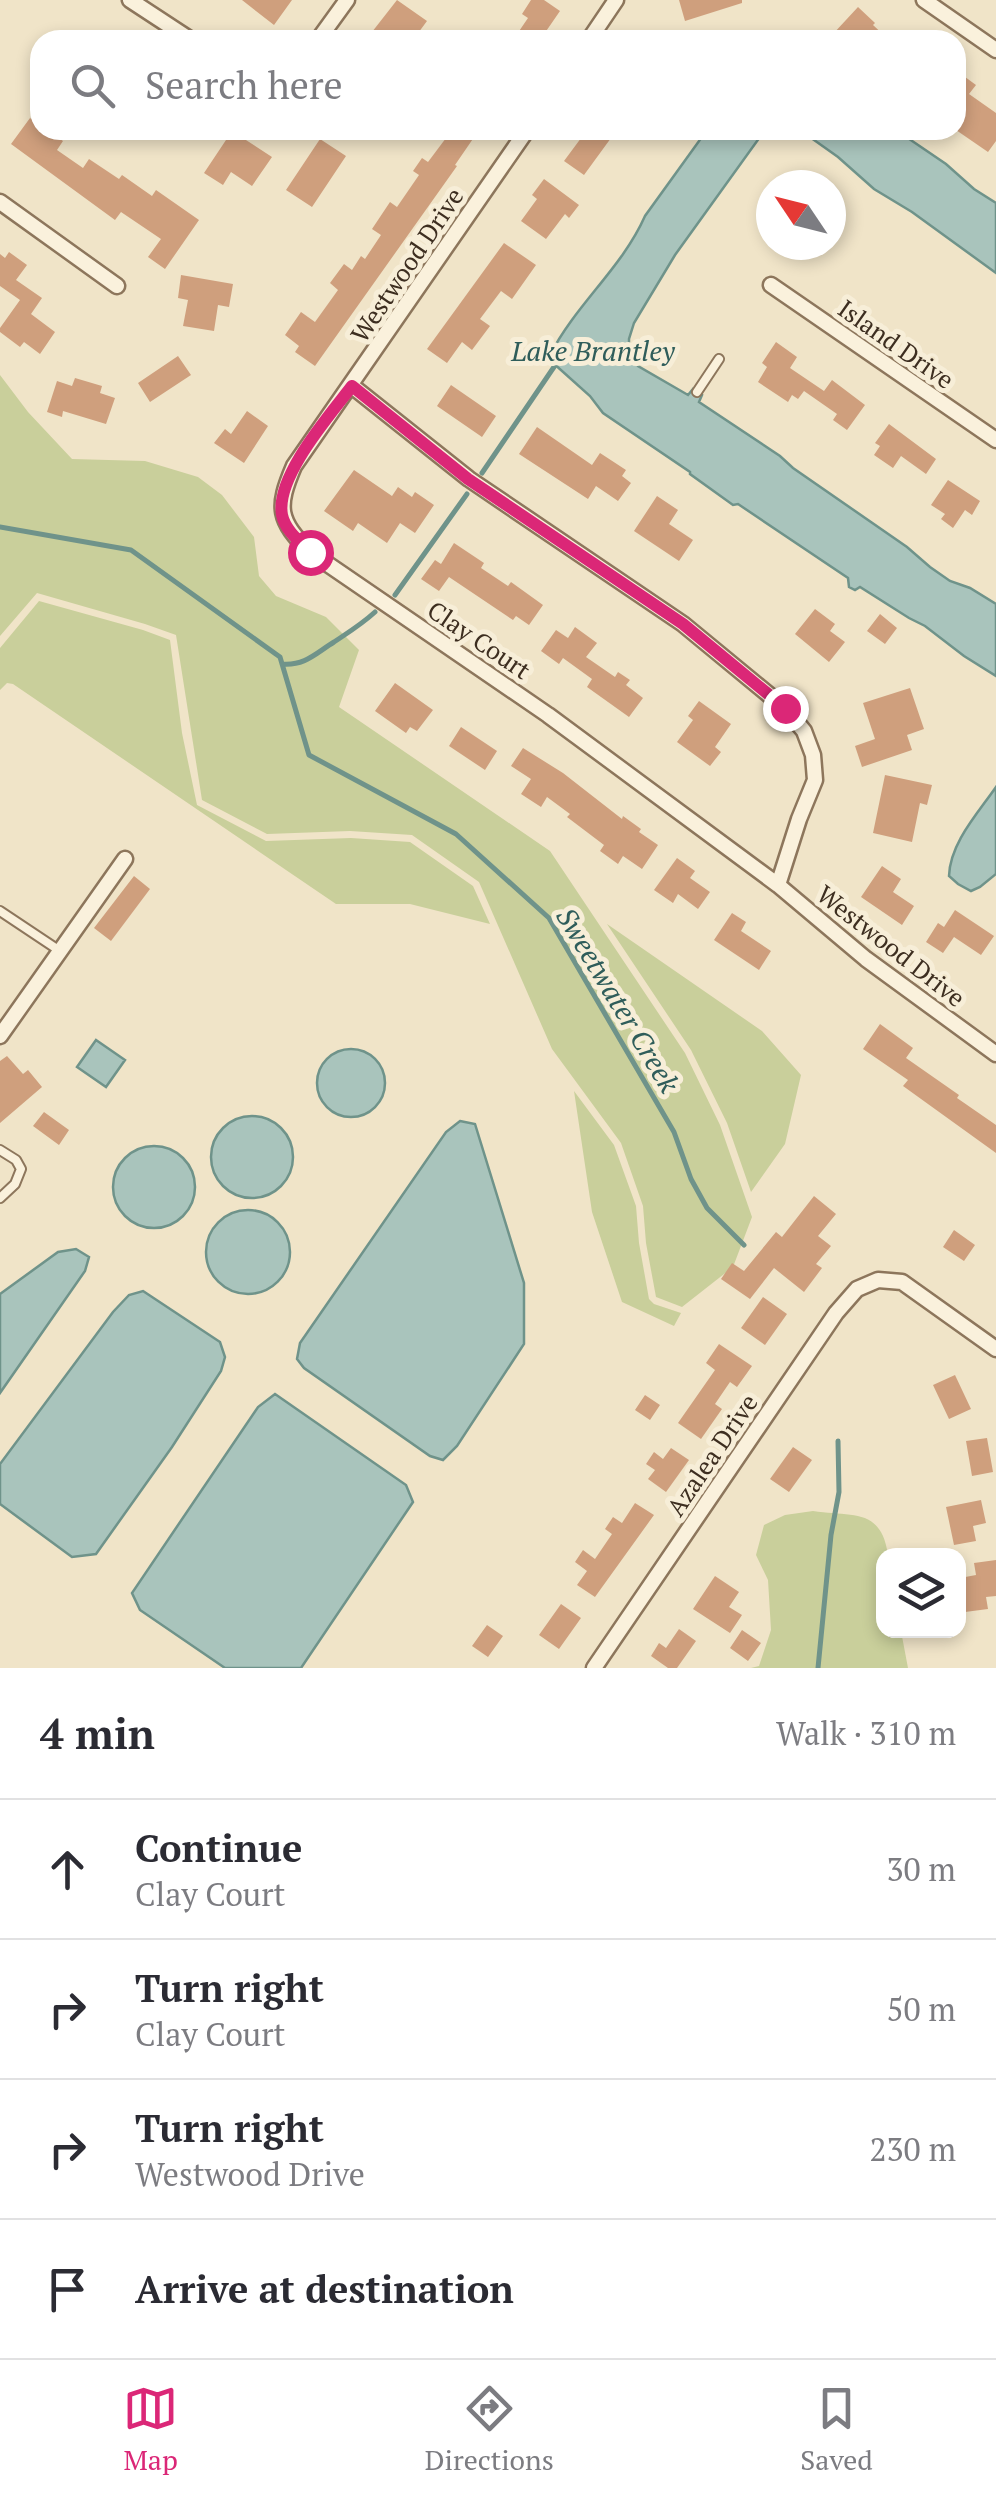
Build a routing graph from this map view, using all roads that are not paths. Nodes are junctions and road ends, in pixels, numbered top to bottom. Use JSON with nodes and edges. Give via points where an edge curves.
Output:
{"nodes":[{"id":1,"x":130,"y":0,"type":"edge"},
{"id":2,"x":347,"y":0,"type":"edge"},
{"id":3,"x":616,"y":0,"type":"edge"},
{"id":4,"x":924,"y":0,"type":"edge"},
{"id":5,"x":176,"y":30,"type":"edge"},
{"id":6,"x":325,"y":30,"type":"edge"},
{"id":7,"x":596,"y":30,"type":"edge"},
{"id":8,"x":996,"y":50,"type":"edge"},
{"id":9,"x":520,"y":140,"type":"edge"},
{"id":10,"x":0,"y":202,"type":"edge"},
{"id":11,"x":771,"y":285,"type":"dead end"},
{"id":12,"x":117,"y":286,"type":"dead end"},
{"id":13,"x":719,"y":359,"type":"dead end"},
{"id":14,"x":352,"y":386,"type":"junction"},
{"id":15,"x":697,"y":392,"type":"dead end"},
{"id":16,"x":996,"y":440,"type":"edge"},
{"id":17,"x":125,"y":858,"type":"dead end"},
{"id":18,"x":778,"y":885,"type":"junction"},
{"id":19,"x":0,"y":911,"type":"edge"},
{"id":20,"x":60,"y":951,"type":"junction"},
{"id":21,"x":0,"y":1036,"type":"edge"},
{"id":22,"x":996,"y":1054,"type":"edge"},
{"id":23,"x":0,"y":1150,"type":"edge"},
{"id":24,"x":0,"y":1198,"type":"edge"},
{"id":25,"x":996,"y":1349,"type":"edge"},
{"id":26,"x":594,"y":1668,"type":"edge"}],
"edges":[{"from":1,"to":5,"type":"street"},
{"from":2,"to":6,"type":"street"},
{"from":3,"to":7,"type":"street"},
{"from":4,"to":8,"type":"street"},
{"from":9,"to":14,"type":"street","name":"Westwood Drive"},
{"from":10,"to":12,"type":"street"},
{"from":11,"to":16,"type":"street","name":"Island Drive"},
{"from":13,"to":15,"type":"lane"},
{"from":14,"to":18,"type":"street","name":"Westwood Drive","via":[[468,479],[683,624],[785,708],[814,755],[814,780]]},
{"from":14,"to":18,"type":"street","name":"Clay Court","via":[[289,477],[282,514],[290,532]]},
{"from":17,"to":20,"type":"street"},
{"from":18,"to":22,"type":"street","name":"Westwood Drive"},
{"from":19,"to":20,"type":"lane"},
{"from":20,"to":21,"type":"street"},
{"from":23,"to":24,"type":"lane","via":[[21,1169]]},
{"from":25,"to":26,"type":"street","name":"Azalea Drive","via":[[902,1282],[878,1280],[857,1289]]}]}
